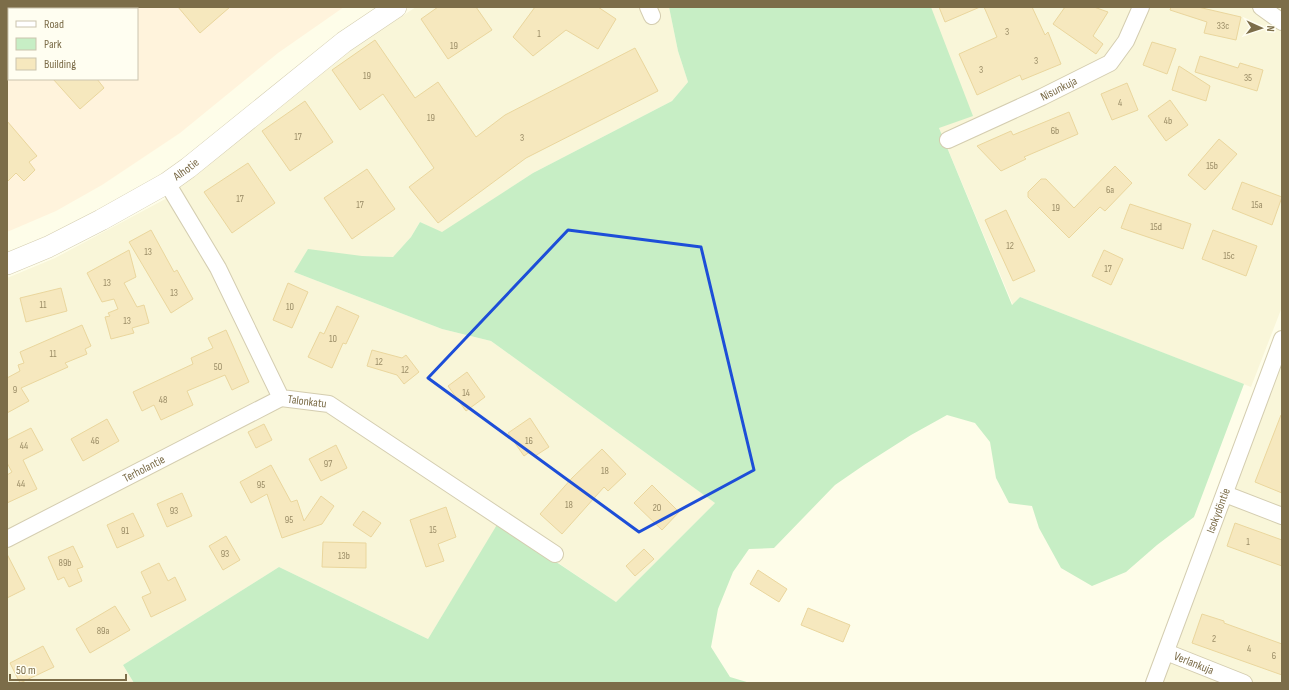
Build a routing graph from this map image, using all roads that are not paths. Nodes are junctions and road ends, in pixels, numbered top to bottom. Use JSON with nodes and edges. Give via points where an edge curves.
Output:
{"nodes":[{"id":1,"x":396,"y":7,"type":"edge"},
{"id":2,"x":408,"y":7,"type":"edge"},
{"id":3,"x":1140,"y":7,"type":"edge"},
{"id":4,"x":1261,"y":7,"type":"edge"},
{"id":5,"x":1282,"y":22,"type":"edge"},
{"id":6,"x":344,"y":42,"type":"junction"},
{"id":7,"x":948,"y":140,"type":"dead end"},
{"id":8,"x":167,"y":183,"type":"junction"},
{"id":9,"x":7,"y":264,"type":"edge"},
{"id":10,"x":1282,"y":339,"type":"edge"},
{"id":11,"x":281,"y":398,"type":"junction"},
{"id":12,"x":1225,"y":494,"type":"junction"},
{"id":13,"x":1282,"y":516,"type":"edge"},
{"id":14,"x":7,"y":539,"type":"edge"},
{"id":15,"x":556,"y":554,"type":"dead end"},
{"id":16,"x":1166,"y":652,"type":"junction"},
{"id":17,"x":1154,"y":683,"type":"edge"},
{"id":18,"x":1244,"y":683,"type":"edge"}],
"edges":[{"from":1,"to":6,"type":"street","name":"Alhotie"},
{"from":2,"to":6,"type":"street","name":"Alhotie"},
{"from":3,"to":7,"type":"street","name":"Nisunkuja","via":[[1126,41],[1110,63]]},
{"from":4,"to":5,"type":"street"},
{"from":6,"to":8,"type":"street","name":"Alhotie"},
{"from":8,"to":9,"type":"street","name":"Alhotie","via":[[48,247]]},
{"from":8,"to":11,"type":"street","name":"Talonkatu","via":[[218,268]]},
{"from":10,"to":12,"type":"street","name":"Isokydöntie"},
{"from":11,"to":14,"type":"street","name":"Terholantie"},
{"from":11,"to":15,"type":"street","name":"Talonkatu","via":[[329,404]]},
{"from":12,"to":13,"type":"street"},
{"from":12,"to":16,"type":"street","name":"Isokydöntie"},
{"from":16,"to":17,"type":"street","name":"Isokydöntie"},
{"from":16,"to":18,"type":"street","name":"Verlankuja"}]}
